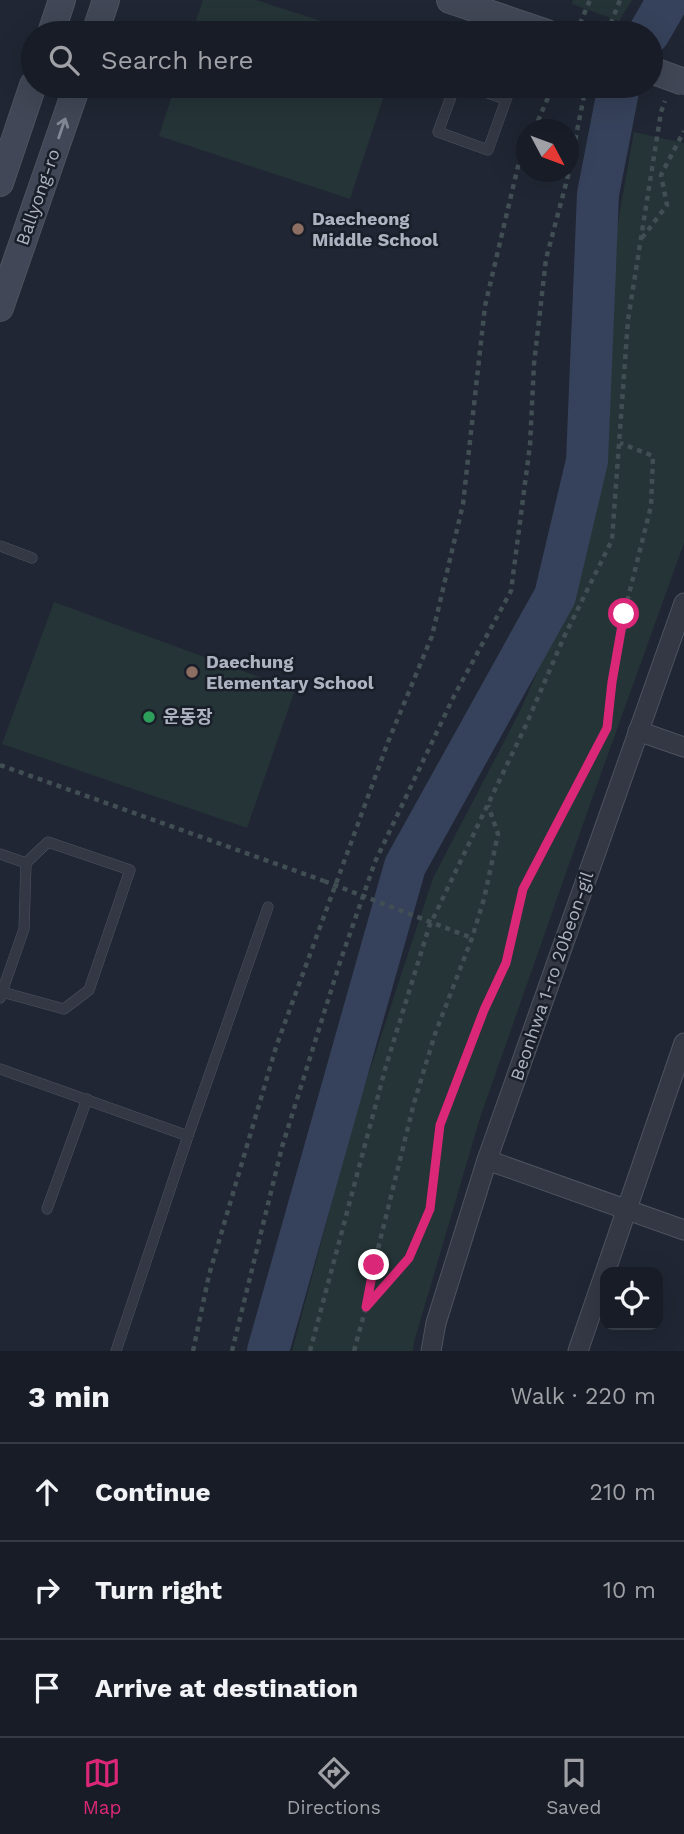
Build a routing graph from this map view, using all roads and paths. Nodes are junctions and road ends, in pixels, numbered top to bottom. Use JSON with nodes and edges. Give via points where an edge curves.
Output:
{"nodes":[{"id":1,"x":62,"y":0,"type":"edge"},
{"id":2,"x":106,"y":0,"type":"edge"},
{"id":3,"x":450,"y":0,"type":"edge"},
{"id":4,"x":590,"y":0,"type":"edge"},
{"id":5,"x":620,"y":0,"type":"edge"},
{"id":6,"x":55,"y":21,"type":"edge"},
{"id":7,"x":99,"y":21,"type":"edge"},
{"id":8,"x":508,"y":21,"type":"edge"},
{"id":9,"x":581,"y":21,"type":"edge"},
{"id":10,"x":612,"y":21,"type":"edge"},
{"id":11,"x":663,"y":74,"type":"edge"},
{"id":12,"x":684,"y":82,"type":"edge"},
{"id":13,"x":29,"y":98,"type":"edge"},
{"id":14,"x":73,"y":98,"type":"edge"},
{"id":15,"x":451,"y":98,"type":"edge"},
{"id":16,"x":502,"y":98,"type":"edge"},
{"id":17,"x":548,"y":98,"type":"edge"},
{"id":18,"x":584,"y":98,"type":"edge"},
{"id":19,"x":505,"y":99,"type":"joint"},
{"id":20,"x":665,"y":100,"type":"dead end"},
{"id":21,"x":539,"y":119,"type":"edge"},
{"id":22,"x":684,"y":131,"type":"edge"},
{"id":23,"x":516,"y":175,"type":"edge"},
{"id":24,"x":0,"y":183,"type":"edge"},
{"id":25,"x":640,"y":241,"type":"junction"},
{"id":26,"x":0,"y":308,"type":"edge"},
{"id":27,"x":620,"y":443,"type":"junction"},
{"id":28,"x":0,"y":546,"type":"edge"},
{"id":29,"x":32,"y":558,"type":"dead end"},
{"id":30,"x":684,"y":603,"type":"edge"},
{"id":31,"x":638,"y":731,"type":"junction"},
{"id":32,"x":684,"y":747,"type":"edge"},
{"id":33,"x":0,"y":765,"type":"edge"},
{"id":34,"x":488,"y":804,"type":"junction"},
{"id":35,"x":0,"y":854,"type":"edge"},
{"id":36,"x":26,"y":863,"type":"junction"},
{"id":37,"x":268,"y":907,"type":"dead end"},
{"id":38,"x":472,"y":938,"type":"junction"},
{"id":39,"x":1,"y":995,"type":"edge"},
{"id":40,"x":684,"y":1043,"type":"edge"},
{"id":41,"x":0,"y":1069,"type":"edge"},
{"id":42,"x":87,"y":1099,"type":"junction"},
{"id":43,"x":188,"y":1136,"type":"junction"},
{"id":44,"x":487,"y":1160,"type":"junction"},
{"id":45,"x":47,"y":1209,"type":"dead end"},
{"id":46,"x":626,"y":1209,"type":"junction"},
{"id":47,"x":684,"y":1230,"type":"edge"},
{"id":48,"x":366,"y":1307,"type":"junction"},
{"id":49,"x":116,"y":1351,"type":"edge"},
{"id":50,"x":193,"y":1351,"type":"edge"},
{"id":51,"x":232,"y":1351,"type":"edge"},
{"id":52,"x":310,"y":1351,"type":"edge"},
{"id":53,"x":354,"y":1351,"type":"edge"},
{"id":54,"x":431,"y":1351,"type":"edge"},
{"id":55,"x":578,"y":1351,"type":"edge"}],
"edges":[{"from":1,"to":6,"type":"street"},
{"from":2,"to":7,"type":"street"},
{"from":3,"to":8,"type":"street"},
{"from":4,"to":9,"type":"path"},
{"from":5,"to":10,"type":"path"},
{"from":11,"to":12,"type":"street","bridge":true},
{"from":13,"to":24,"type":"street"},
{"from":26,"to":14,"type":"street","name":"Ballyong-ro","one_way":true},
{"from":15,"to":19,"type":"lane","via":[[438,132],[488,150]]},
{"from":16,"to":19,"type":"lane"},
{"from":17,"to":21,"type":"path"},
{"from":18,"to":51,"type":"path","via":[[545,259],[530,444],[511,591],[374,862],[282,1147]]},
{"from":20,"to":25,"type":"path"},
{"from":22,"to":25,"type":"path","via":[[661,175],[667,205]]},
{"from":23,"to":50,"type":"path","via":[[485,306],[463,504],[432,636],[276,1047],[209,1275]]},
{"from":25,"to":27,"type":"path","via":[[628,320]]},
{"from":27,"to":34,"type":"path","via":[[612,540]]},
{"from":27,"to":48,"type":"path","via":[[653,456],[651,506],[624,614],[607,728],[523,889],[506,963],[440,1125],[430,1209],[409,1258]]},
{"from":28,"to":29,"type":"lane"},
{"from":30,"to":31,"type":"street","name":"Beonhwa 1-ro 20beon-gil"},
{"from":31,"to":32,"type":"street"},
{"from":31,"to":44,"type":"street","name":"Beonhwa 1-ro 20beon-gil"},
{"from":33,"to":38,"type":"path","bridge":true},
{"from":34,"to":38,"type":"path","via":[[498,834]]},
{"from":34,"to":52,"type":"path","via":[[429,927],[386,1066]]},
{"from":35,"to":36,"type":"lane"},
{"from":36,"to":39,"type":"lane","via":[[24,929]]},
{"from":36,"to":39,"type":"lane","via":[[48,842],[130,870],[89,990],[64,1009]]},
{"from":37,"to":43,"type":"lane"},
{"from":38,"to":48,"type":"path","via":[[414,1103]]},
{"from":40,"to":46,"type":"street"},
{"from":41,"to":42,"type":"lane"},
{"from":42,"to":43,"type":"lane"},
{"from":42,"to":45,"type":"lane"},
{"from":43,"to":49,"type":"lane"},
{"from":44,"to":46,"type":"street"},
{"from":44,"to":54,"type":"street","name":"Beonhwa 1-ro 20beon-gil"},
{"from":46,"to":47,"type":"street"},
{"from":46,"to":55,"type":"street"},
{"from":48,"to":53,"type":"path"}]}
